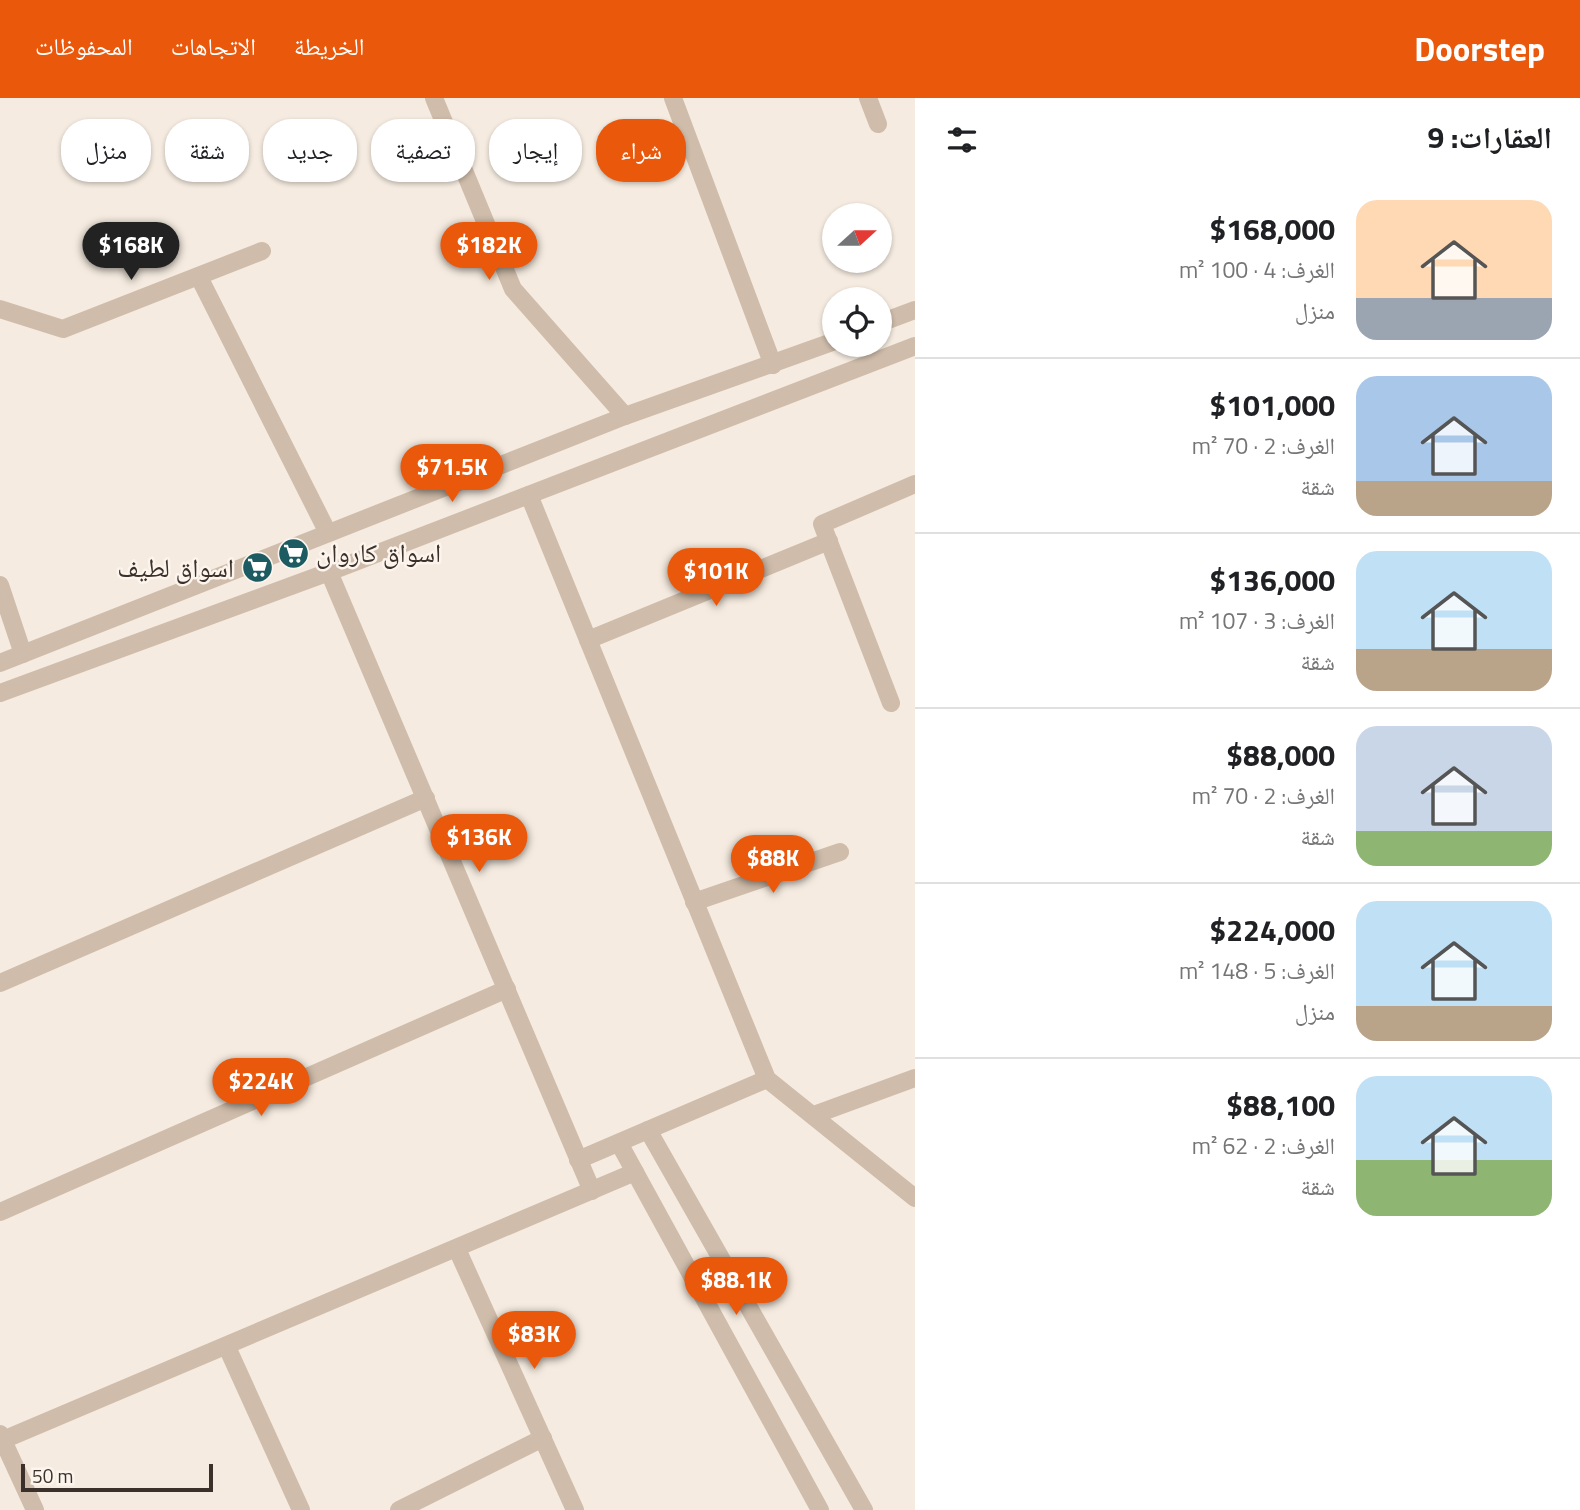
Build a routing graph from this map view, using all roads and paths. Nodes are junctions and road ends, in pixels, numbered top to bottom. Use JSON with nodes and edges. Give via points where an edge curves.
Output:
{"nodes":[{"id":1,"x":434,"y":98,"type":"edge"},
{"id":2,"x":673,"y":98,"type":"edge"},
{"id":3,"x":868,"y":98,"type":"edge"},
{"id":4,"x":878,"y":124,"type":"dead end"},
{"id":5,"x":262,"y":251,"type":"dead end"},
{"id":6,"x":199,"y":277,"type":"junction"},
{"id":7,"x":0,"y":309,"type":"edge"},
{"id":8,"x":915,"y":310,"type":"edge"},
{"id":9,"x":892,"y":319,"type":"edge"},
{"id":10,"x":822,"y":346,"type":"edge"},
{"id":11,"x":915,"y":346,"type":"edge"},
{"id":12,"x":773,"y":365,"type":"junction"},
{"id":13,"x":625,"y":416,"type":"junction"},
{"id":14,"x":915,"y":484,"type":"edge"},
{"id":15,"x":529,"y":495,"type":"junction"},
{"id":16,"x":328,"y":533,"type":"junction"},
{"id":17,"x":829,"y":541,"type":"junction"},
{"id":18,"x":329,"y":572,"type":"junction"},
{"id":19,"x":0,"y":585,"type":"edge"},
{"id":20,"x":588,"y":640,"type":"junction"},
{"id":21,"x":23,"y":654,"type":"junction"},
{"id":22,"x":0,"y":663,"type":"edge"},
{"id":23,"x":0,"y":693,"type":"edge"},
{"id":24,"x":891,"y":703,"type":"dead end"},
{"id":25,"x":426,"y":798,"type":"junction"},
{"id":26,"x":840,"y":852,"type":"dead end"},
{"id":27,"x":694,"y":902,"type":"junction"},
{"id":28,"x":0,"y":983,"type":"edge"},
{"id":29,"x":507,"y":989,"type":"junction"},
{"id":30,"x":915,"y":1078,"type":"edge"},
{"id":31,"x":767,"y":1079,"type":"junction"},
{"id":32,"x":814,"y":1115,"type":"junction"},
{"id":33,"x":648,"y":1130,"type":"junction"},
{"id":34,"x":618,"y":1143,"type":"junction"},
{"id":35,"x":579,"y":1160,"type":"junction"},
{"id":36,"x":635,"y":1172,"type":"junction"},
{"id":37,"x":592,"y":1191,"type":"junction"},
{"id":38,"x":915,"y":1198,"type":"edge"},
{"id":39,"x":0,"y":1212,"type":"edge"},
{"id":40,"x":457,"y":1249,"type":"junction"},
{"id":41,"x":227,"y":1347,"type":"junction"},
{"id":42,"x":1,"y":1437,"type":"edge"},
{"id":43,"x":542,"y":1438,"type":"junction"},
{"id":44,"x":35,"y":1510,"type":"edge"},
{"id":45,"x":302,"y":1510,"type":"edge"},
{"id":46,"x":399,"y":1510,"type":"edge"},
{"id":47,"x":575,"y":1510,"type":"edge"},
{"id":48,"x":820,"y":1510,"type":"edge"},
{"id":49,"x":864,"y":1510,"type":"edge"}],
"edges":[{"from":1,"to":13,"type":"street","via":[[513,289]]},
{"from":2,"to":12,"type":"street"},
{"from":3,"to":4,"type":"street"},
{"from":5,"to":6,"type":"street"},
{"from":6,"to":7,"type":"street","via":[[64,329]]},
{"from":6,"to":16,"type":"street"},
{"from":8,"to":9,"type":"street"},
{"from":10,"to":12,"type":"street"},
{"from":11,"to":15,"type":"street"},
{"from":12,"to":13,"type":"street"},
{"from":13,"to":16,"type":"street"},
{"from":14,"to":17,"type":"street","via":[[822,524]]},
{"from":15,"to":18,"type":"street"},
{"from":15,"to":20,"type":"street"},
{"from":16,"to":21,"type":"street"},
{"from":17,"to":20,"type":"street"},
{"from":17,"to":24,"type":"street"},
{"from":18,"to":23,"type":"street"},
{"from":18,"to":25,"type":"street"},
{"from":19,"to":21,"type":"street"},
{"from":20,"to":27,"type":"street"},
{"from":21,"to":22,"type":"street"},
{"from":25,"to":28,"type":"street"},
{"from":25,"to":29,"type":"street"},
{"from":26,"to":27,"type":"street"},
{"from":27,"to":31,"type":"street"},
{"from":29,"to":35,"type":"street"},
{"from":29,"to":39,"type":"street"},
{"from":30,"to":32,"type":"street"},
{"from":31,"to":32,"type":"street"},
{"from":31,"to":33,"type":"street"},
{"from":32,"to":38,"type":"street"},
{"from":33,"to":34,"type":"street"},
{"from":33,"to":49,"type":"street"},
{"from":34,"to":35,"type":"street"},
{"from":34,"to":36,"type":"street"},
{"from":35,"to":37,"type":"street"},
{"from":36,"to":37,"type":"street"},
{"from":36,"to":48,"type":"street"},
{"from":37,"to":40,"type":"street"},
{"from":40,"to":41,"type":"street"},
{"from":40,"to":43,"type":"street"},
{"from":41,"to":42,"type":"street"},
{"from":41,"to":45,"type":"street"},
{"from":42,"to":44,"type":"street"},
{"from":43,"to":46,"type":"street"},
{"from":43,"to":47,"type":"street"}]}
